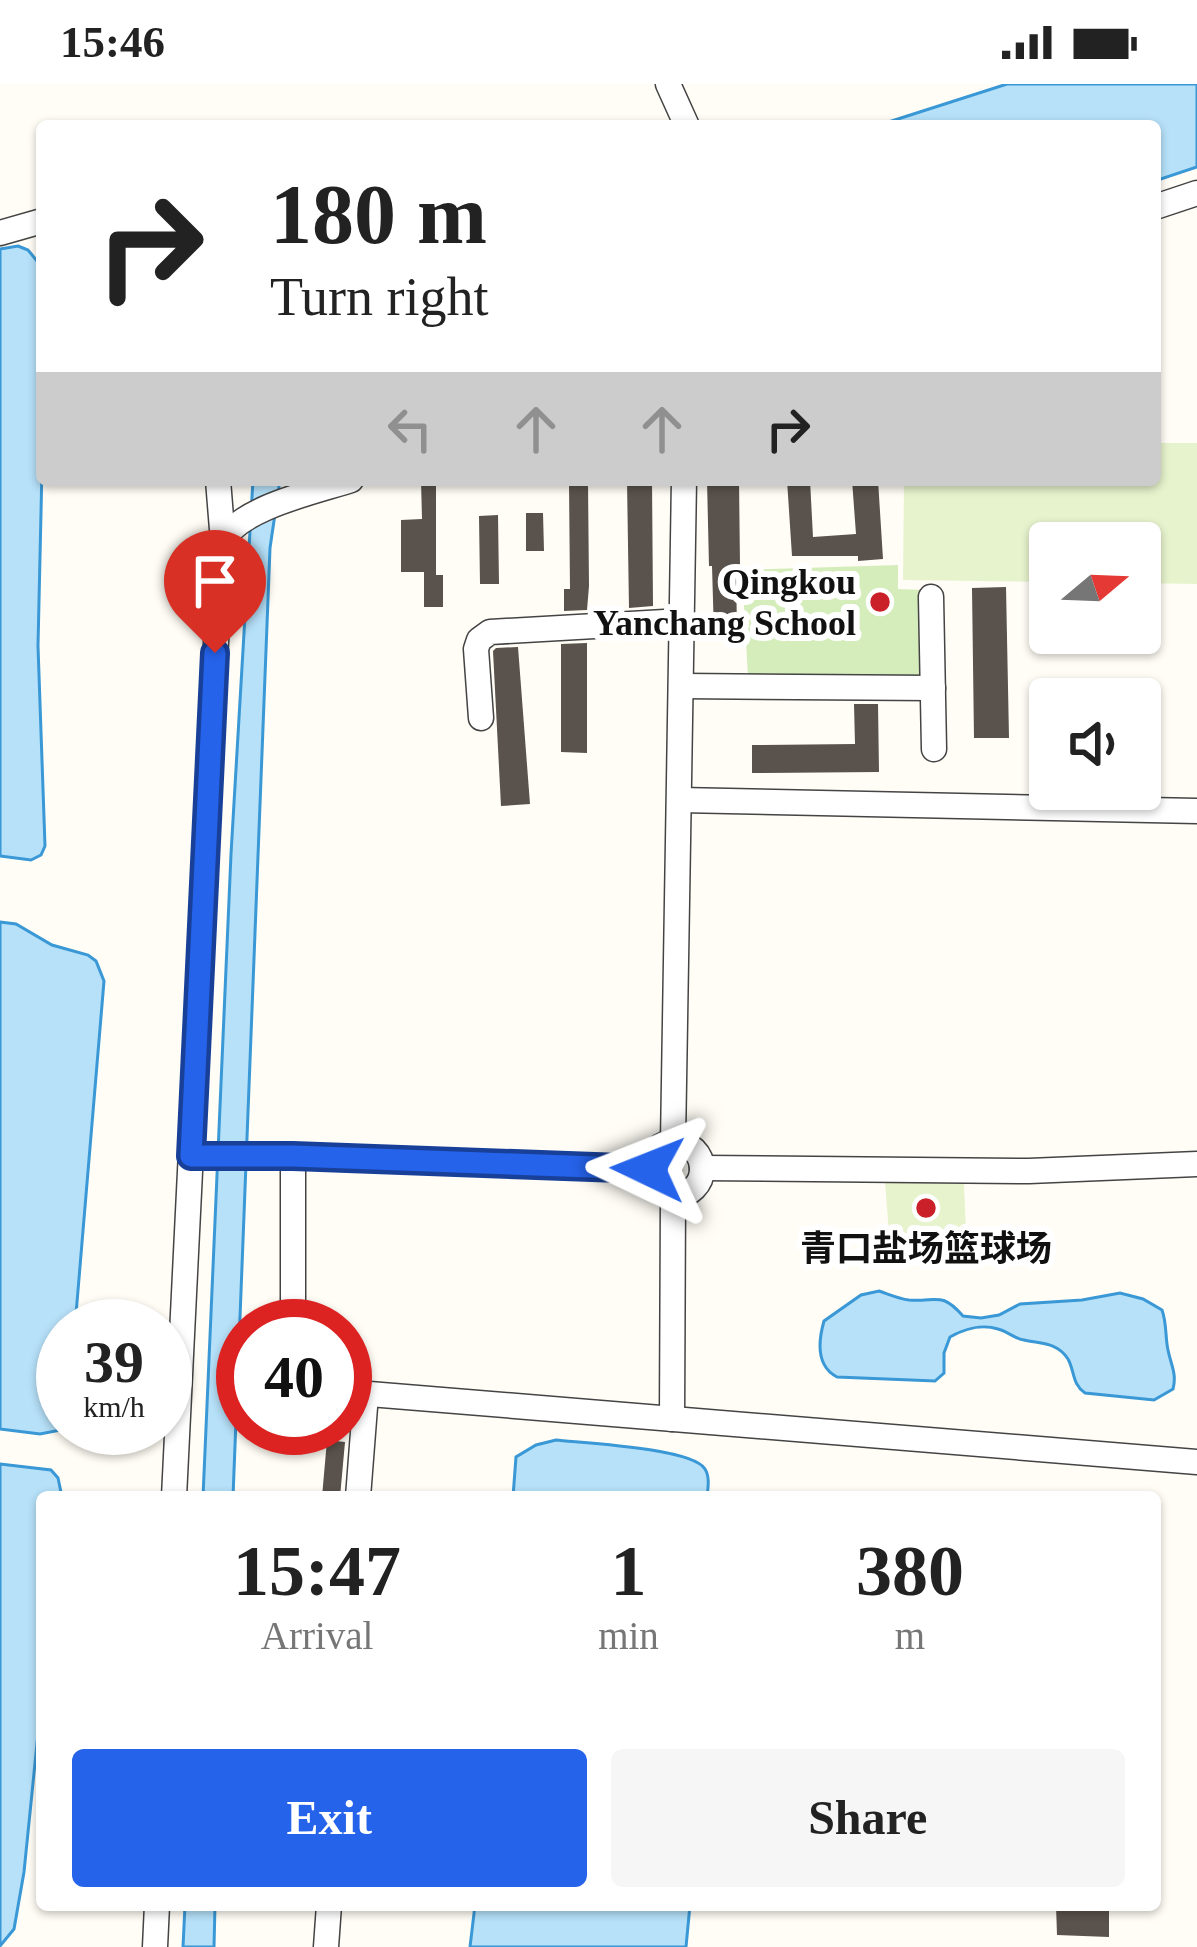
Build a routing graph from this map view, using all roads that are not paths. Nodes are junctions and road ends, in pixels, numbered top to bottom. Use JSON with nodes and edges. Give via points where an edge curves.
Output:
{"nodes":[{"id":1,"x":668,"y":84,"type":"edge"},
{"id":2,"x":684,"y":120,"type":"edge"},
{"id":3,"x":1197,"y":193,"type":"edge"},
{"id":4,"x":1161,"y":205,"type":"edge"},
{"id":5,"x":36,"y":223,"type":"edge"},
{"id":6,"x":0,"y":233,"type":"edge"},
{"id":7,"x":218,"y":486,"type":"edge"},
{"id":8,"x":333,"y":486,"type":"edge"},
{"id":9,"x":684,"y":486,"type":"edge"},
{"id":10,"x":223,"y":542,"type":"junction"},
{"id":11,"x":931,"y":597,"type":"dead end"},
{"id":12,"x":682,"y":621,"type":"junction"},
{"id":13,"x":682,"y":686,"type":"junction"},
{"id":14,"x":933,"y":688,"type":"junction"},
{"id":15,"x":481,"y":718,"type":"dead end"},
{"id":16,"x":934,"y":749,"type":"dead end"},
{"id":17,"x":680,"y":800,"type":"junction"},
{"id":18,"x":1197,"y":811,"type":"edge"},
{"id":19,"x":673,"y":1142,"type":"junction"},
{"id":20,"x":191,"y":1156,"type":"junction"},
{"id":21,"x":293,"y":1156,"type":"junction"},
{"id":22,"x":1197,"y":1164,"type":"edge"},
{"id":23,"x":702,"y":1168,"type":"junction"},
{"id":24,"x":648,"y":1169,"type":"junction"},
{"id":25,"x":673,"y":1196,"type":"junction"},
{"id":26,"x":293,"y":1299,"type":"edge"},
{"id":27,"x":372,"y":1394,"type":"edge"},
{"id":28,"x":672,"y":1419,"type":"junction"},
{"id":29,"x":357,"y":1455,"type":"edge"},
{"id":30,"x":1197,"y":1462,"type":"edge"},
{"id":31,"x":174,"y":1491,"type":"edge"},
{"id":32,"x":358,"y":1491,"type":"edge"},
{"id":33,"x":157,"y":1911,"type":"edge"},
{"id":34,"x":329,"y":1911,"type":"edge"},
{"id":35,"x":155,"y":1947,"type":"edge"},
{"id":36,"x":326,"y":1947,"type":"edge"}],
"edges":[{"from":1,"to":2,"type":"street"},
{"from":3,"to":4,"type":"street"},
{"from":5,"to":6,"type":"street"},
{"from":7,"to":10,"type":"street"},
{"from":8,"to":10,"type":"street","via":[[250,516]]},
{"from":9,"to":12,"type":"street"},
{"from":10,"to":20,"type":"street"},
{"from":11,"to":14,"type":"street"},
{"from":12,"to":13,"type":"street"},
{"from":12,"to":15,"type":"street","via":[[484,635],[476,649]]},
{"from":13,"to":14,"type":"street"},
{"from":13,"to":17,"type":"street"},
{"from":14,"to":16,"type":"street"},
{"from":17,"to":18,"type":"street"},
{"from":17,"to":19,"type":"street"},
{"from":19,"to":23,"type":"street","via":[[693,1149]]},
{"from":19,"to":24,"type":"street","via":[[658,1147]]},
{"from":20,"to":21,"type":"street"},
{"from":20,"to":31,"type":"street"},
{"from":21,"to":24,"type":"street"},
{"from":21,"to":26,"type":"street"},
{"from":22,"to":23,"type":"street"},
{"from":23,"to":25,"type":"street","via":[[693,1188]]},
{"from":24,"to":25,"type":"street","via":[[658,1190]]},
{"from":25,"to":28,"type":"street"},
{"from":27,"to":28,"type":"street"},
{"from":28,"to":30,"type":"street"},
{"from":29,"to":32,"type":"street"},
{"from":33,"to":35,"type":"street"},
{"from":34,"to":36,"type":"street"}]}
